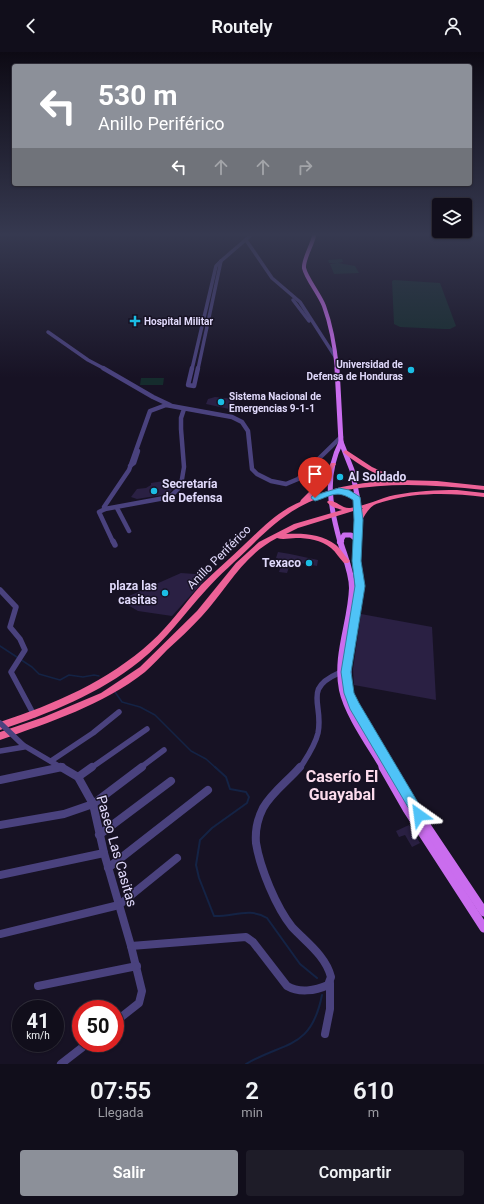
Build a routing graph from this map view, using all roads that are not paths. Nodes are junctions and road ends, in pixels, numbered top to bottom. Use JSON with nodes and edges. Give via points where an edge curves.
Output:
{"nodes":[{"id":1,"x":212,"y":283,"type":"edge"},
{"id":2,"x":216,"y":283,"type":"edge"},
{"id":3,"x":274,"y":283,"type":"edge"},
{"id":4,"x":312,"y":283,"type":"edge"},
{"id":5,"x":48,"y":332,"type":"dead end"},
{"id":6,"x":331,"y":336,"type":"junction"},
{"id":7,"x":324,"y":340,"type":"junction"},
{"id":8,"x":336,"y":358,"type":"junction"},
{"id":9,"x":172,"y":406,"type":"junction"},
{"id":10,"x":184,"y":409,"type":"junction"},
{"id":11,"x":341,"y":440,"type":"junction"},
{"id":12,"x":346,"y":452,"type":"junction"},
{"id":13,"x":333,"y":464,"type":"junction"},
{"id":14,"x":407,"y":481,"type":"junction"},
{"id":15,"x":356,"y":486,"type":"junction"},
{"id":16,"x":484,"y":488,"type":"edge"},
{"id":17,"x":339,"y":490,"type":"junction"},
{"id":18,"x":329,"y":493,"type":"junction"},
{"id":19,"x":484,"y":494,"type":"edge"},
{"id":20,"x":357,"y":498,"type":"junction"},
{"id":21,"x":330,"y":502,"type":"junction"},
{"id":22,"x":378,"y":502,"type":"junction"},
{"id":23,"x":301,"y":503,"type":"junction"},
{"id":24,"x":117,"y":508,"type":"junction"},
{"id":25,"x":358,"y":508,"type":"junction"},
{"id":26,"x":105,"y":509,"type":"junction"},
{"id":27,"x":348,"y":511,"type":"junction"},
{"id":28,"x":333,"y":515,"type":"junction"},
{"id":29,"x":359,"y":520,"type":"junction"},
{"id":30,"x":129,"y":531,"type":"dead end"},
{"id":31,"x":270,"y":539,"type":"junction"},
{"id":32,"x":356,"y":539,"type":"junction"},
{"id":33,"x":340,"y":542,"type":"junction"},
{"id":34,"x":115,"y":545,"type":"dead end"},
{"id":35,"x":346,"y":561,"type":"junction"},
{"id":36,"x":0,"y":590,"type":"edge"},
{"id":37,"x":339,"y":672,"type":"junction"},
{"id":38,"x":119,"y":712,"type":"dead end"},
{"id":39,"x":34,"y":715,"type":"junction"},
{"id":40,"x":0,"y":724,"type":"edge"},
{"id":41,"x":147,"y":729,"type":"dead end"},
{"id":42,"x":0,"y":736,"type":"edge"},
{"id":43,"x":24,"y":746,"type":"junction"},
{"id":44,"x":164,"y":750,"type":"dead end"},
{"id":45,"x":0,"y":751,"type":"edge"},
{"id":46,"x":51,"y":761,"type":"junction"},
{"id":47,"x":62,"y":767,"type":"junction"},
{"id":48,"x":78,"y":777,"type":"junction"},
{"id":49,"x":0,"y":780,"type":"edge"},
{"id":50,"x":171,"y":781,"type":"dead end"},
{"id":51,"x":208,"y":790,"type":"dead end"},
{"id":52,"x":93,"y":804,"type":"junction"},
{"id":53,"x":0,"y":825,"type":"edge"},
{"id":54,"x":99,"y":834,"type":"junction"},
{"id":55,"x":104,"y":853,"type":"junction"},
{"id":56,"x":177,"y":858,"type":"dead end"},
{"id":57,"x":108,"y":868,"type":"junction"},
{"id":58,"x":0,"y":875,"type":"edge"},
{"id":59,"x":119,"y":905,"type":"junction"},
{"id":60,"x":484,"y":912,"type":"edge"},
{"id":61,"x":484,"y":928,"type":"edge"},
{"id":62,"x":0,"y":934,"type":"edge"},
{"id":63,"x":131,"y":946,"type":"junction"},
{"id":64,"x":137,"y":966,"type":"junction"},
{"id":65,"x":330,"y":983,"type":"junction"},
{"id":66,"x":38,"y":986,"type":"dead end"},
{"id":67,"x":124,"y":1015,"type":"edge"},
{"id":68,"x":325,"y":1034,"type":"dead end"},
{"id":69,"x":76,"y":1052,"type":"edge"},
{"id":70,"x":61,"y":1064,"type":"edge"}],
"edges":[{"from":1,"to":2,"type":"street","via":[[188,385],[194,386]]},
{"from":3,"to":7,"type":"street","via":[[297,304],[320,339]]},
{"from":4,"to":6,"type":"main road","via":[[320,300]]},
{"from":5,"to":9,"type":"street","via":[[88,360]]},
{"from":6,"to":7,"type":"main road"},
{"from":6,"to":8,"type":"main road"},
{"from":7,"to":8,"type":"street"},
{"from":8,"to":11,"type":"main road"},
{"from":9,"to":10,"type":"street"},
{"from":9,"to":26,"type":"street","via":[[153,411],[134,463]]},
{"from":10,"to":11,"type":"street","via":[[232,417],[242,422],[248,431],[252,469],[265,478],[280,483],[298,480]]},
{"from":10,"to":24,"type":"street","via":[[180,417],[183,462],[180,487],[176,494]]},
{"from":11,"to":12,"type":"main road"},
{"from":11,"to":13,"type":"main road"},
{"from":12,"to":14,"type":"highway","via":[[359,463],[378,473]]},
{"from":12,"to":15,"type":"main road"},
{"from":13,"to":18,"type":"main road"},
{"from":13,"to":23,"type":"highway","via":[[320,484]]},
{"from":14,"to":15,"type":"highway","name":"Anillo Periférico"},
{"from":14,"to":16,"type":"highway","name":"Anillo Periférico"},
{"from":15,"to":17,"type":"highway","name":"Anillo Periférico"},
{"from":15,"to":20,"type":"main road"},
{"from":17,"to":18,"type":"highway","name":"Anillo Periférico"},
{"from":17,"to":20,"type":"highway"},
{"from":18,"to":21,"type":"main road"},
{"from":18,"to":23,"type":"highway","name":"Anillo Periférico"},
{"from":19,"to":22,"type":"highway","name":"Anillo Periférico","via":[[416,493]]},
{"from":20,"to":25,"type":"main road"},
{"from":21,"to":27,"type":"highway"},
{"from":21,"to":28,"type":"main road"},
{"from":22,"to":25,"type":"highway","name":"Anillo Periférico"},
{"from":22,"to":29,"type":"highway","via":[[365,510]]},
{"from":23,"to":39,"type":"highway","name":"Anillo Periférico","via":[[273,520],[205,586],[155,643],[133,662],[96,687]]},
{"from":24,"to":26,"type":"street"},
{"from":24,"to":30,"type":"street"},
{"from":25,"to":27,"type":"highway","name":"Anillo Periférico"},
{"from":25,"to":29,"type":"main road"},
{"from":26,"to":34,"type":"street","via":[[99,512]]},
{"from":27,"to":28,"type":"highway","name":"Anillo Periférico"},
{"from":28,"to":31,"type":"highway","name":"Anillo Periférico","via":[[296,526]]},
{"from":28,"to":33,"type":"main road"},
{"from":29,"to":32,"type":"main road"},
{"from":31,"to":35,"type":"highway","via":[[287,536],[317,538],[333,547]]},
{"from":31,"to":42,"type":"highway","name":"Anillo Periférico","via":[[238,565],[200,613],[143,669],[97,698]]},
{"from":32,"to":33,"type":"main road","via":[[347,534]]},
{"from":32,"to":60,"type":"main road","via":[[360,586],[346,672],[349,693],[419,815]]},
{"from":33,"to":35,"type":"main road"},
{"from":35,"to":37,"type":"main road","via":[[352,586]]},
{"from":36,"to":39,"type":"street","via":[[16,607],[10,627],[23,643],[25,650],[11,672]]},
{"from":37,"to":61,"type":"main road","via":[[342,694],[347,706],[407,808]]},
{"from":37,"to":65,"type":"street","via":[[324,679],[316,693],[318,732],[308,757],[262,808],[256,823],[259,857],[282,910],[288,921],[326,964],[331,977]]},
{"from":38,"to":46,"type":"street"},
{"from":39,"to":40,"type":"highway","name":"Anillo Periférico"},
{"from":40,"to":43,"type":"street","name":"Paseo Las Casitas","bridge":true},
{"from":41,"to":48,"type":"street"},
{"from":43,"to":45,"type":"street"},
{"from":43,"to":46,"type":"street","name":"Paseo Las Casitas"},
{"from":44,"to":52,"type":"street"},
{"from":46,"to":47,"type":"street","name":"Paseo Las Casitas"},
{"from":47,"to":48,"type":"street","name":"Paseo Las Casitas"},
{"from":47,"to":49,"type":"street"},
{"from":48,"to":52,"type":"street","name":"Paseo Las Casitas"},
{"from":50,"to":54,"type":"street"},
{"from":51,"to":57,"type":"street"},
{"from":52,"to":53,"type":"street","via":[[64,814]]},
{"from":52,"to":54,"type":"street","name":"Paseo Las Casitas"},
{"from":54,"to":55,"type":"street","name":"Paseo Las Casitas"},
{"from":55,"to":57,"type":"street","name":"Paseo Las Casitas"},
{"from":55,"to":58,"type":"street"},
{"from":56,"to":59,"type":"street"},
{"from":57,"to":59,"type":"street","name":"Paseo Las Casitas"},
{"from":59,"to":62,"type":"street"},
{"from":59,"to":63,"type":"street","name":"Paseo Las Casitas"},
{"from":63,"to":64,"type":"street","name":"Paseo Las Casitas"},
{"from":63,"to":65,"type":"street","via":[[246,937],[253,942],[287,986],[304,990]]},
{"from":64,"to":66,"type":"street"},
{"from":64,"to":67,"type":"street","name":"Paseo Las Casitas","via":[[142,992],[139,1003]]},
{"from":65,"to":68,"type":"street","via":[[330,1010]]},
{"from":69,"to":70,"type":"street"}]}
